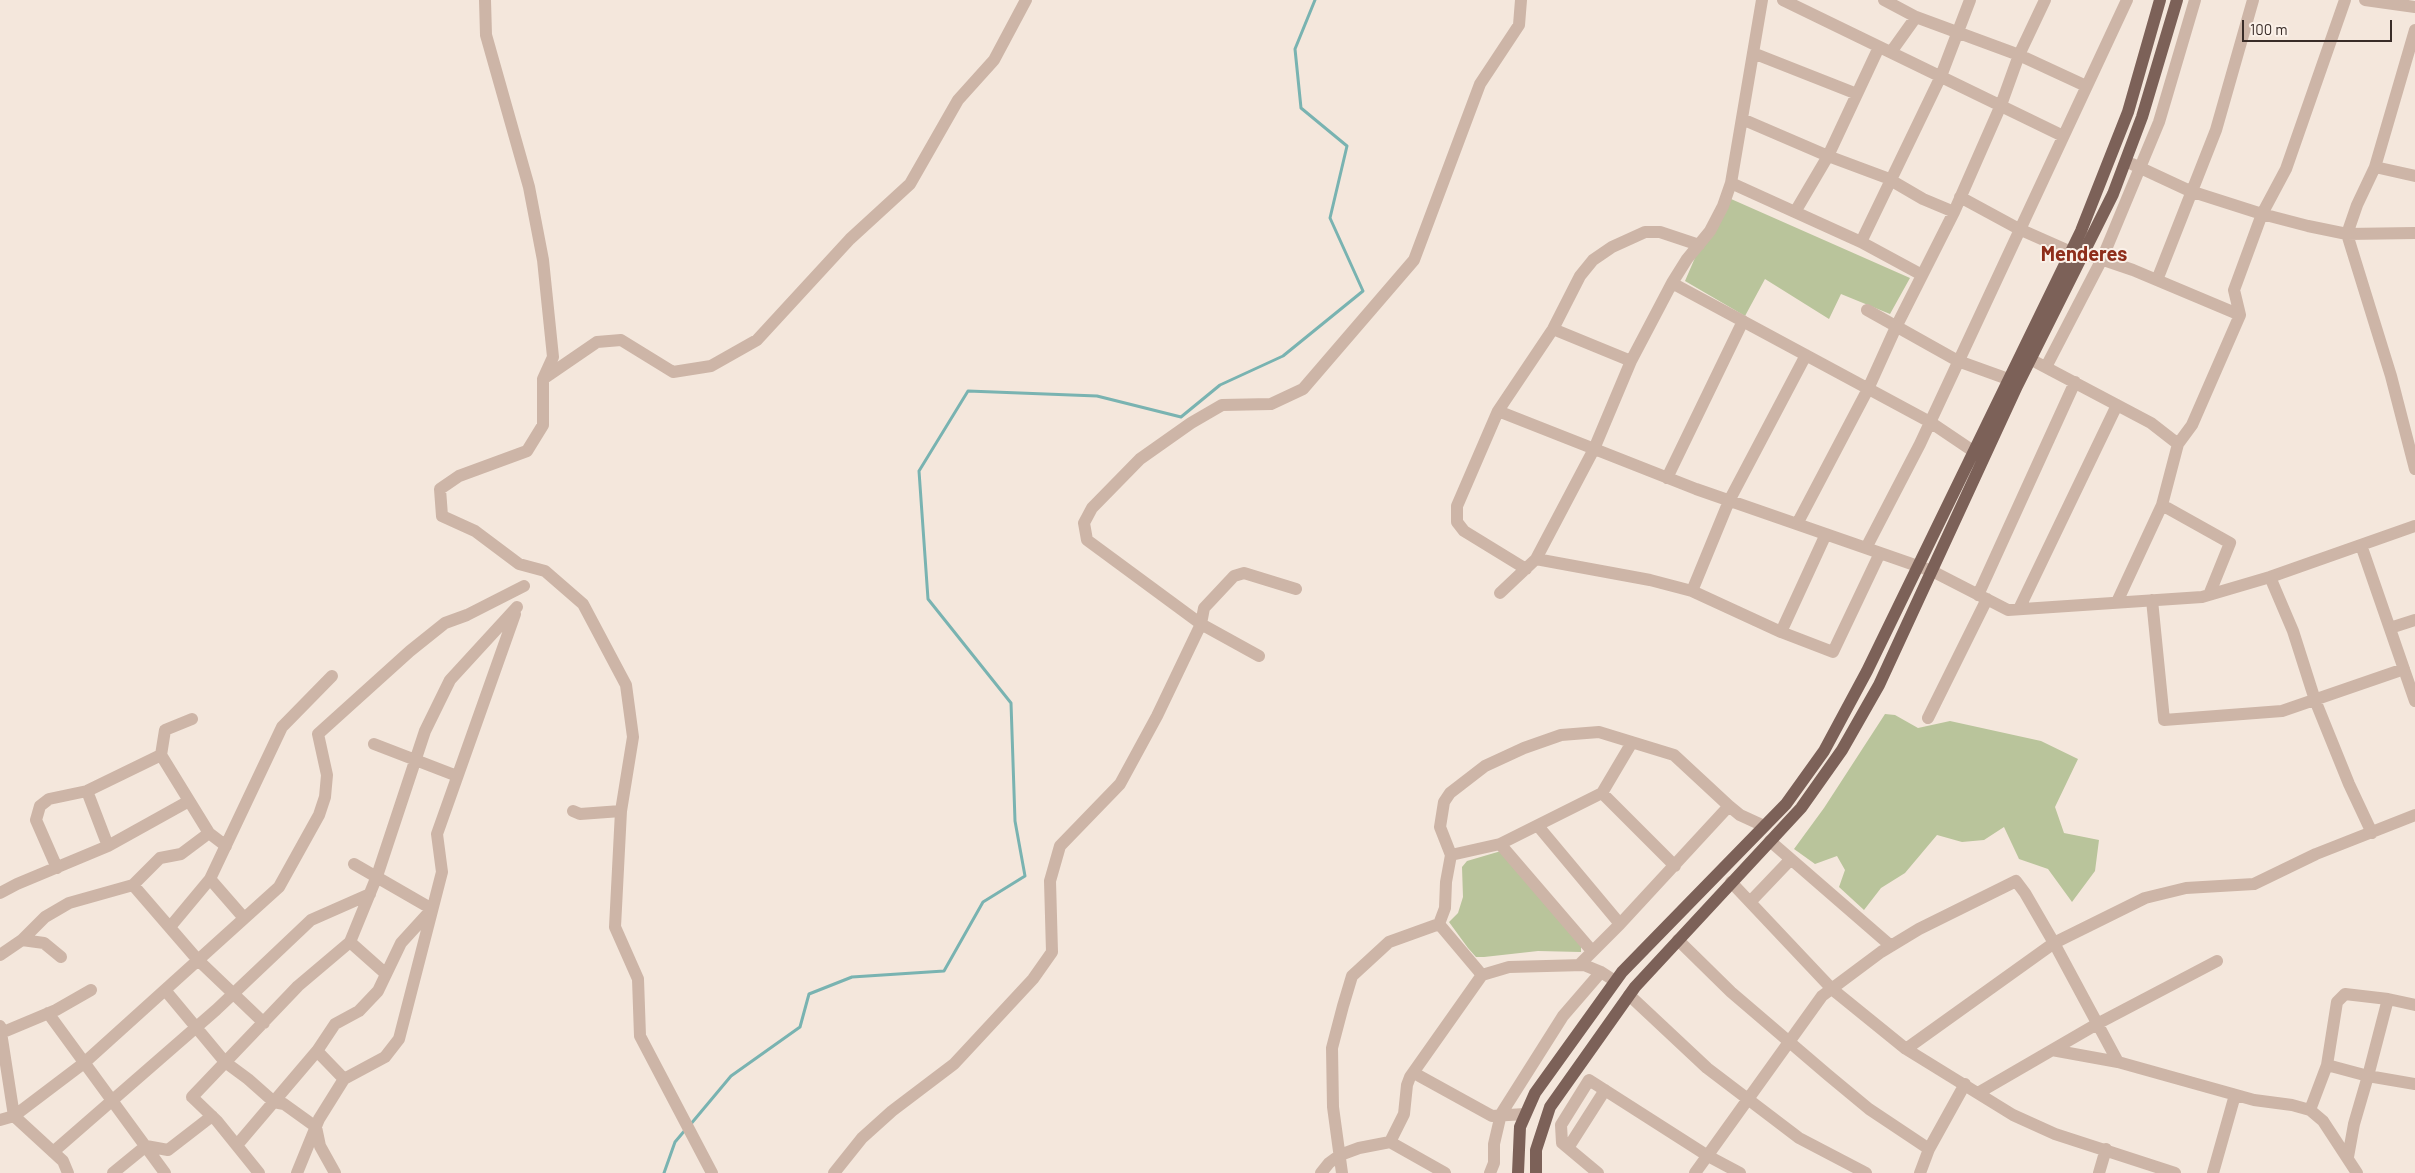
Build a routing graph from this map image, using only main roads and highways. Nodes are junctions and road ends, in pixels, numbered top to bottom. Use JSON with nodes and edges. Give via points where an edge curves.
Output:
{"nodes":[{"id":1,"x":2160,"y":0,"type":"edge"},
{"id":2,"x":2176,"y":0,"type":"edge"},
{"id":3,"x":2077,"y":252,"type":"junction"},
{"id":4,"x":1518,"y":1173,"type":"edge"},
{"id":5,"x":1536,"y":1173,"type":"edge"}],
"edges":[{"from":1,"to":3,"type":"main road","via":[[2128,112],[2081,232]]},
{"from":2,"to":3,"type":"main road","via":[[2142,117],[2113,194]]},
{"from":3,"to":4,"type":"main road","via":[[2008,379],[1867,672],[1824,751],[1786,804],[1622,972],[1534,1092],[1520,1127]]},
{"from":3,"to":5,"type":"main road","via":[[1879,685],[1842,750],[1802,808],[1629,995],[1550,1107],[1536,1150]]}]}
